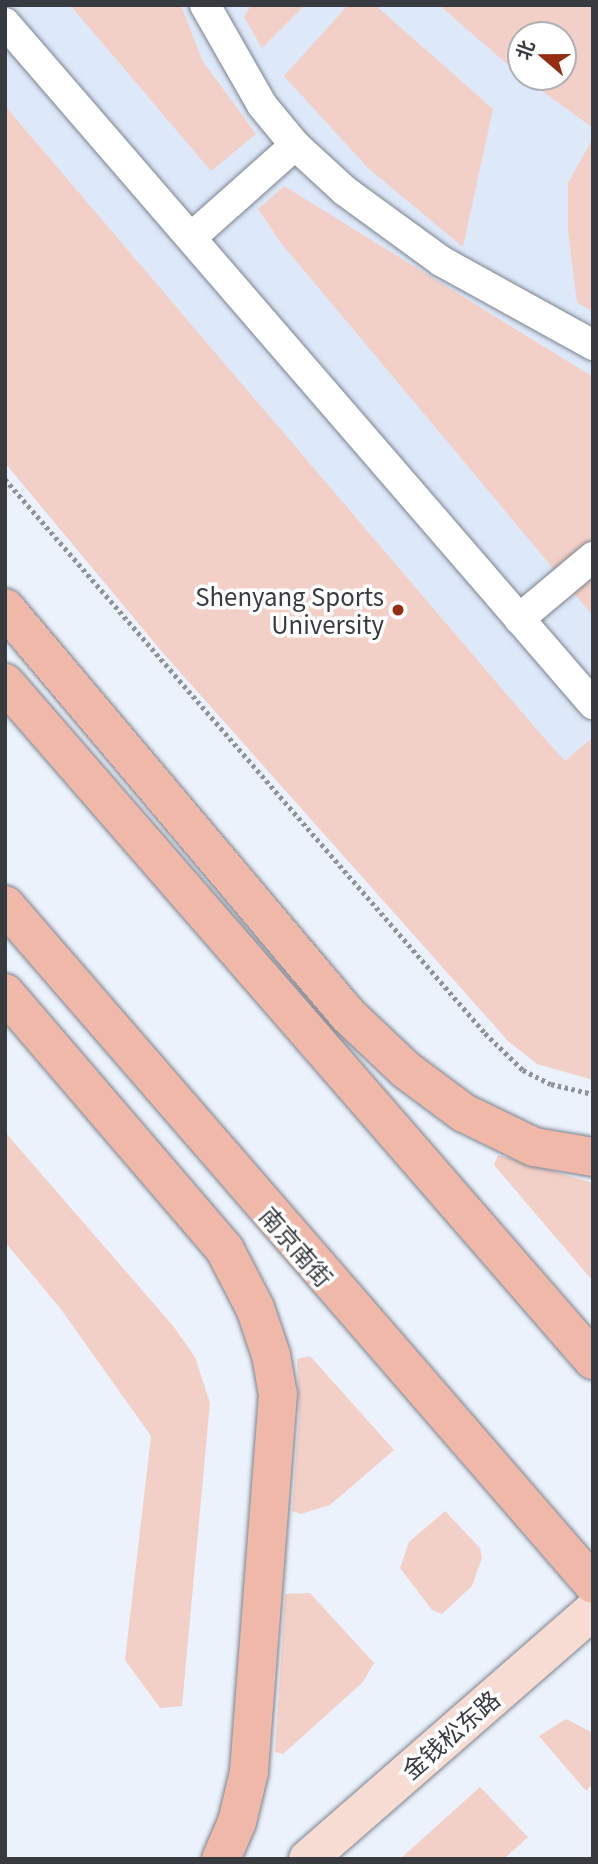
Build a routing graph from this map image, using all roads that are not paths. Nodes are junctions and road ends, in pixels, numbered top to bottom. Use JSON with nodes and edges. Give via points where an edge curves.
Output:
{"nodes":[{"id":1,"x":205,"y":5,"type":"edge"},
{"id":2,"x":5,"y":23,"type":"edge"},
{"id":3,"x":295,"y":145,"type":"junction"},
{"id":4,"x":193,"y":236,"type":"junction"},
{"id":5,"x":593,"y":345,"type":"edge"},
{"id":6,"x":593,"y":558,"type":"edge"},
{"id":7,"x":5,"y":608,"type":"edge"},
{"id":8,"x":519,"y":619,"type":"junction"},
{"id":9,"x":5,"y":683,"type":"edge"},
{"id":10,"x":593,"y":704,"type":"edge"},
{"id":11,"x":5,"y":905,"type":"edge"},
{"id":12,"x":5,"y":993,"type":"edge"},
{"id":13,"x":593,"y":1157,"type":"edge"},
{"id":14,"x":593,"y":1360,"type":"edge"},
{"id":15,"x":593,"y":1584,"type":"edge"},
{"id":16,"x":593,"y":1610,"type":"edge"},
{"id":17,"x":221,"y":1859,"type":"edge"},
{"id":18,"x":308,"y":1859,"type":"edge"}],
"edges":[{"from":1,"to":3,"type":"lane","via":[[241,73]]},
{"from":2,"to":4,"type":"lane"},
{"from":3,"to":4,"type":"lane"},
{"from":3,"to":5,"type":"lane","via":[[404,238]]},
{"from":4,"to":8,"type":"lane"},
{"from":6,"to":8,"type":"lane"},
{"from":7,"to":13,"type":"main road","via":[[348,1015],[406,1070],[464,1114],[534,1147]]},
{"from":8,"to":10,"type":"lane"},
{"from":9,"to":14,"type":"main road"},
{"from":11,"to":15,"type":"main road","name":"南京南街"},
{"from":12,"to":17,"type":"main road","via":[[225,1250],[255,1308],[271,1355],[278,1394],[250,1758],[237,1822]]},
{"from":16,"to":18,"type":"main road","name":"金钱松东路"}]}
